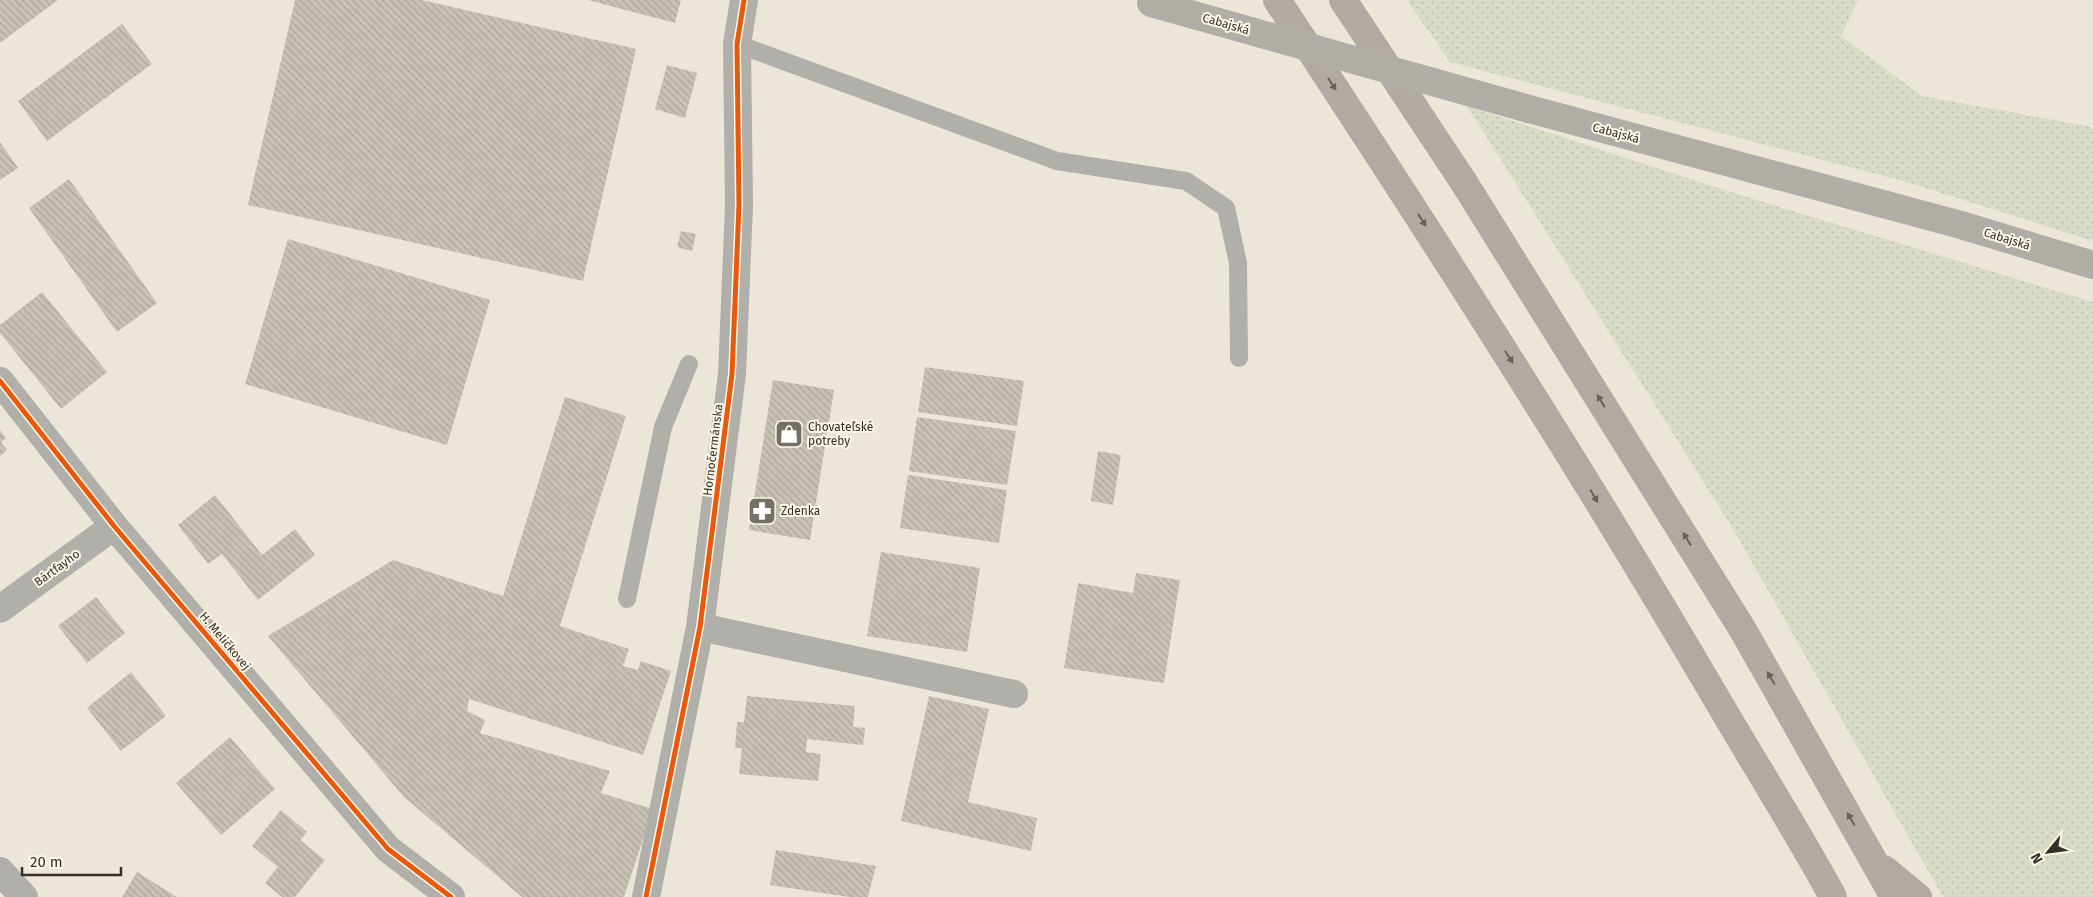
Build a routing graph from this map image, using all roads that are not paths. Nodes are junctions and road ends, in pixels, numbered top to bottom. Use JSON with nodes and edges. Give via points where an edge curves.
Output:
{"nodes":[{"id":1,"x":744,"y":0,"type":"edge"},
{"id":2,"x":1276,"y":0,"type":"edge"},
{"id":3,"x":1343,"y":0,"type":"edge"},
{"id":4,"x":1145,"y":2,"type":"edge"},
{"id":5,"x":737,"y":44,"type":"junction"},
{"id":6,"x":2093,"y":265,"type":"edge"},
{"id":7,"x":1238,"y":358,"type":"dead end"},
{"id":8,"x":689,"y":364,"type":"dead end"},
{"id":9,"x":0,"y":381,"type":"edge"},
{"id":10,"x":114,"y":526,"type":"junction"},
{"id":11,"x":627,"y":599,"type":"dead end"},
{"id":12,"x":0,"y":610,"type":"edge"},
{"id":13,"x":700,"y":627,"type":"junction"},
{"id":14,"x":1014,"y":694,"type":"dead end"},
{"id":15,"x":1875,"y":861,"type":"junction"},
{"id":16,"x":0,"y":871,"type":"edge"},
{"id":17,"x":24,"y":897,"type":"edge"},
{"id":18,"x":451,"y":897,"type":"edge"},
{"id":19,"x":646,"y":897,"type":"edge"},
{"id":20,"x":1833,"y":897,"type":"edge"},
{"id":21,"x":1894,"y":897,"type":"edge"},
{"id":22,"x":1918,"y":897,"type":"edge"}],
"edges":[{"from":1,"to":5,"type":"street","name":"Hornočermánska"},
{"from":2,"to":20,"type":"highway","one_way":true,"via":[[1541,407]]},
{"from":15,"to":3,"type":"highway","one_way":true,"via":[[1743,630],[1468,190]]},
{"from":4,"to":6,"type":"main road","name":"Cabajská","bridge":true,"via":[[1961,225]]},
{"from":5,"to":7,"type":"lane","via":[[1057,160],[1186,181],[1226,208],[1238,263]]},
{"from":5,"to":13,"type":"street","name":"Hornočermánska","via":[[739,205],[732,374]]},
{"from":8,"to":11,"type":"lane","via":[[663,427]]},
{"from":9,"to":10,"type":"street","name":"H. Meličkovej"},
{"from":10,"to":12,"type":"street","name":"Bártfayho"},
{"from":10,"to":18,"type":"street","name":"H. Meličkovej","via":[[388,849]]},
{"from":13,"to":14,"type":"street"},
{"from":13,"to":19,"type":"street","name":"Hornočermánska"},
{"from":15,"to":21,"type":"highway"},
{"from":15,"to":22,"type":"highway"},
{"from":16,"to":17,"type":"street"}]}
